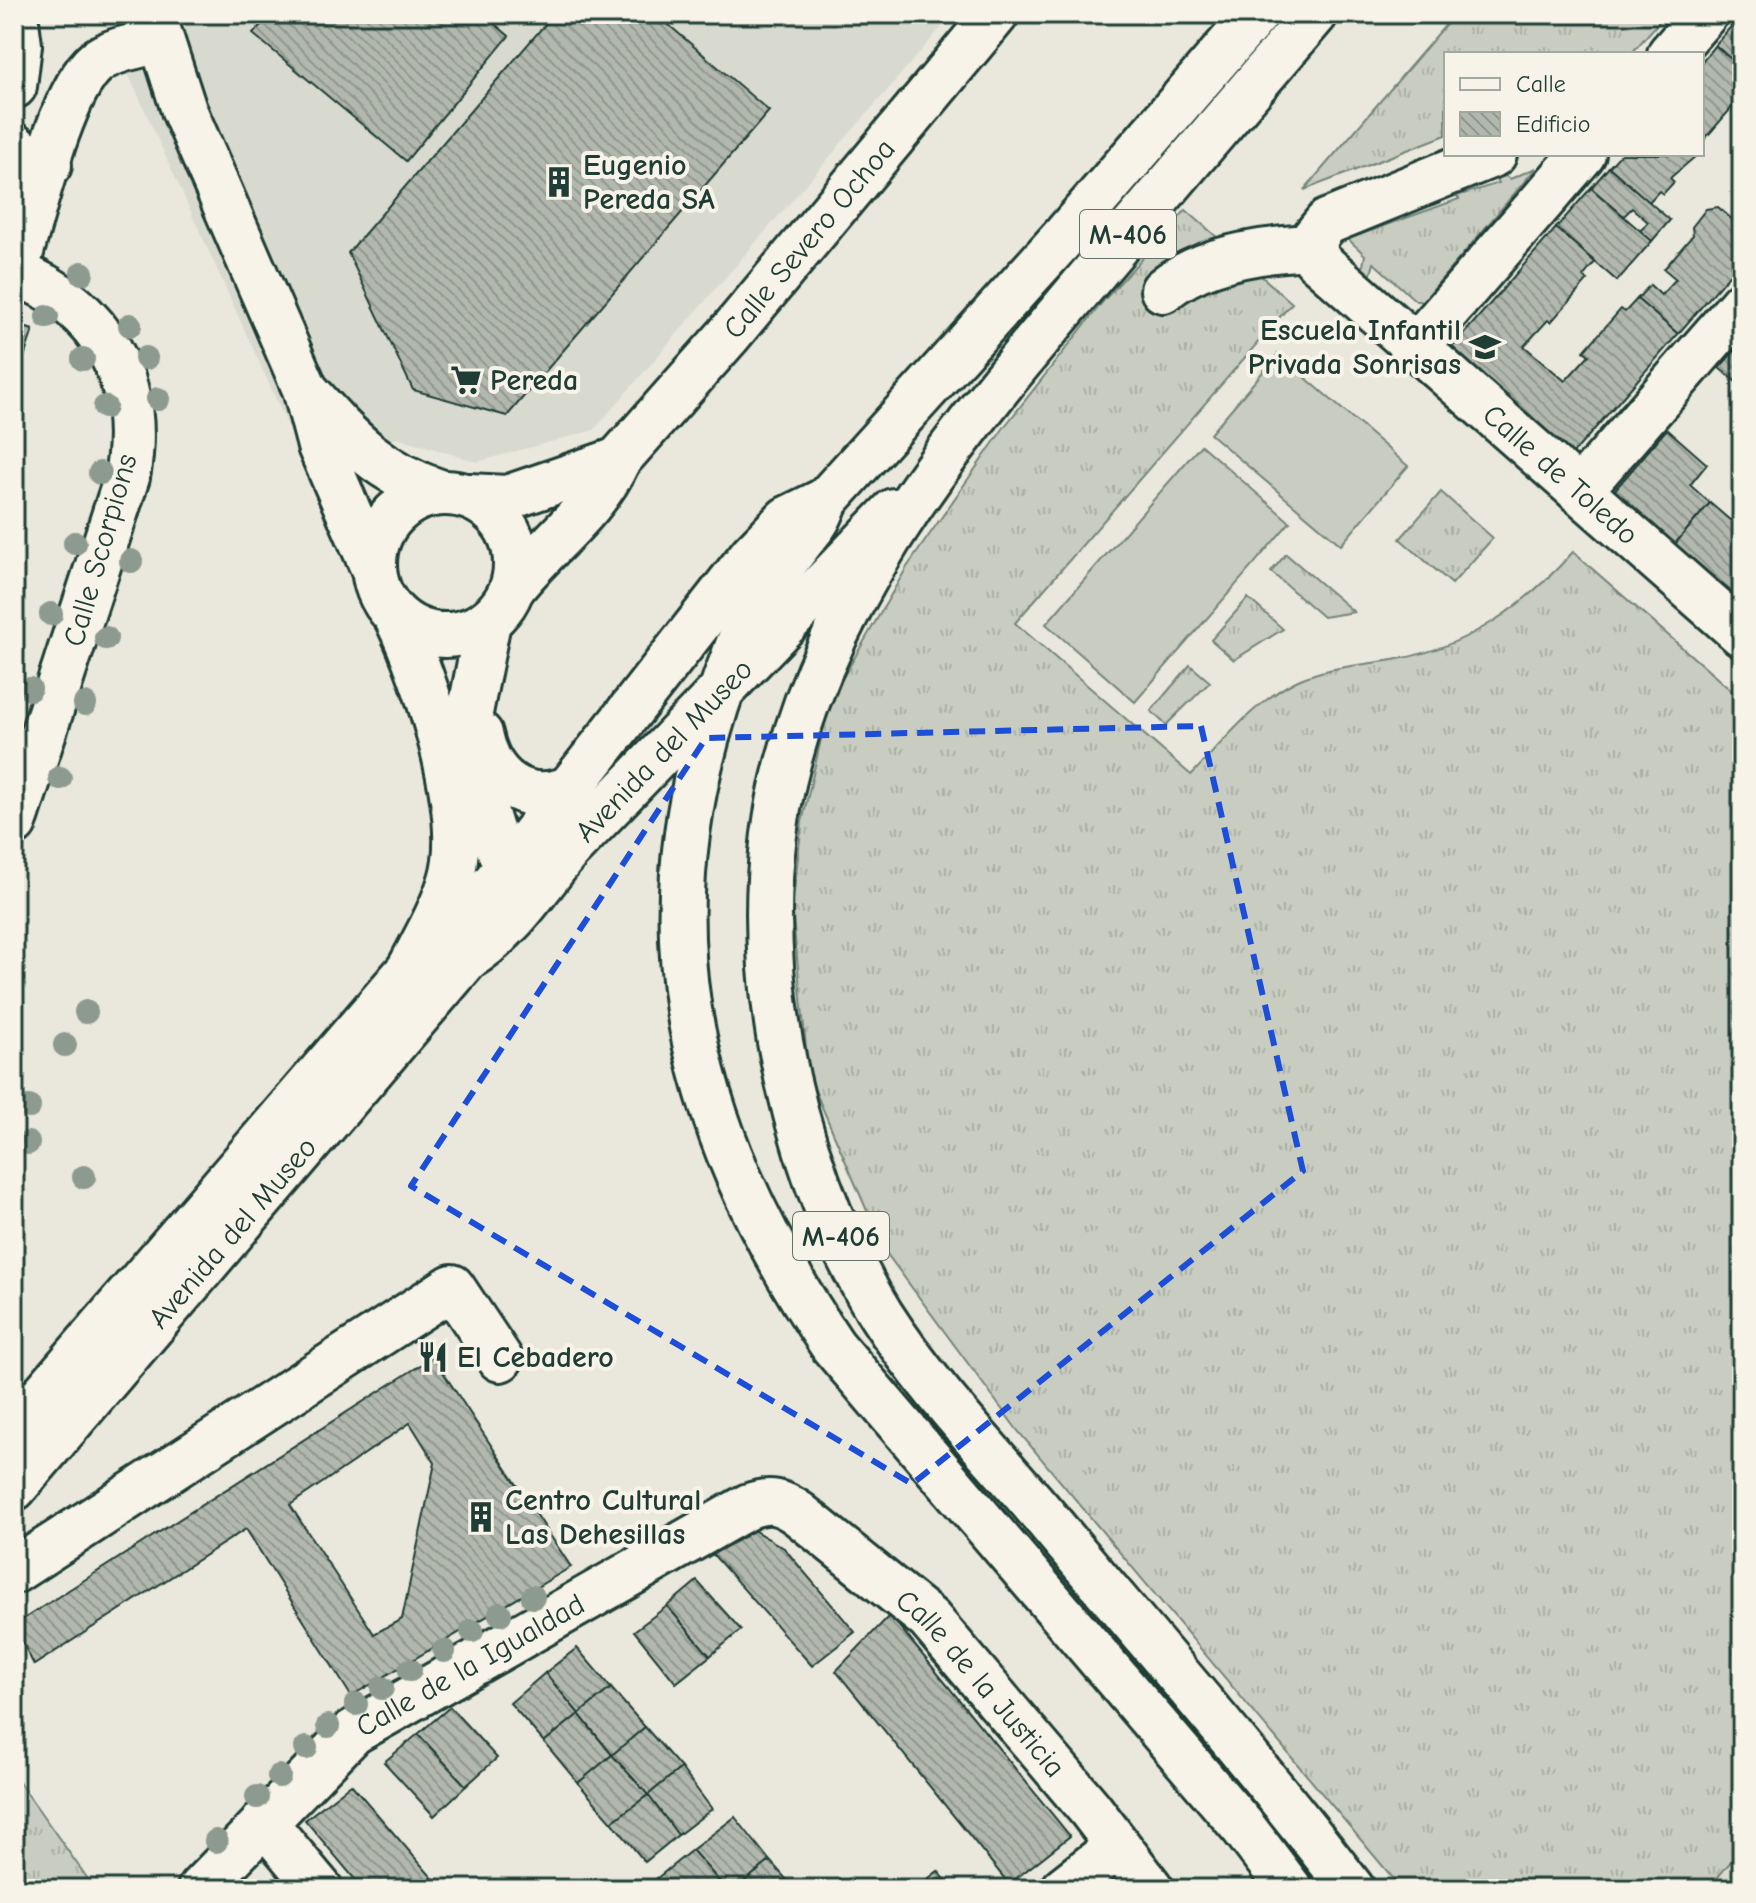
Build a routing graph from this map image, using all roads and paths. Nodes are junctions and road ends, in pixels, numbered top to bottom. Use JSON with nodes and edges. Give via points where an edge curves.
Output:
{"nodes":[{"id":1,"x":15,"y":14,"type":"edge"},
{"id":2,"x":996,"y":14,"type":"edge"},
{"id":3,"x":1256,"y":14,"type":"edge"},
{"id":4,"x":1315,"y":14,"type":"edge"},
{"id":5,"x":1705,"y":14,"type":"edge"},
{"id":6,"x":156,"y":27,"type":"edge"},
{"id":7,"x":1672,"y":52,"type":"edge"},
{"id":8,"x":14,"y":86,"type":"edge"},
{"id":9,"x":31,"y":155,"type":"edge"},
{"id":10,"x":1489,"y":156,"type":"edge"},
{"id":11,"x":1581,"y":156,"type":"edge"},
{"id":12,"x":1313,"y":247,"type":"junction"},
{"id":13,"x":15,"y":272,"type":"edge"},
{"id":14,"x":1163,"y":290,"type":"dead end"},
{"id":15,"x":1742,"y":304,"type":"edge"},
{"id":16,"x":1416,"y":346,"type":"junction"},
{"id":17,"x":305,"y":389,"type":"junction"},
{"id":18,"x":944,"y":456,"type":"junction"},
{"id":19,"x":618,"y":460,"type":"junction"},
{"id":20,"x":1579,"y":491,"type":"junction"},
{"id":21,"x":455,"y":494,"type":"junction"},
{"id":22,"x":826,"y":500,"type":"junction"},
{"id":23,"x":373,"y":568,"type":"junction"},
{"id":24,"x":513,"y":587,"type":"junction"},
{"id":25,"x":397,"y":618,"type":"junction"},
{"id":26,"x":488,"y":622,"type":"junction"},
{"id":27,"x":1742,"y":632,"type":"edge"},
{"id":28,"x":722,"y":693,"type":"junction"},
{"id":29,"x":474,"y":699,"type":"junction"},
{"id":30,"x":568,"y":789,"type":"junction"},
{"id":31,"x":14,"y":823,"type":"edge"},
{"id":32,"x":508,"y":867,"type":"junction"},
{"id":33,"x":467,"y":958,"type":"junction"},
{"id":34,"x":409,"y":970,"type":"junction"},
{"id":35,"x":500,"y":1359,"type":"dead end"},
{"id":36,"x":14,"y":1429,"type":"edge"},
{"id":37,"x":14,"y":1488,"type":"edge"},
{"id":38,"x":783,"y":1503,"type":"joint"},
{"id":39,"x":14,"y":1571,"type":"edge"},
{"id":40,"x":264,"y":1822,"type":"junction"},
{"id":41,"x":1118,"y":1846,"type":"junction"},
{"id":42,"x":200,"y":1889,"type":"edge"},
{"id":43,"x":320,"y":1889,"type":"edge"},
{"id":44,"x":1063,"y":1889,"type":"edge"},
{"id":45,"x":1151,"y":1889,"type":"edge"},
{"id":46,"x":1290,"y":1889,"type":"edge"},
{"id":47,"x":1352,"y":1889,"type":"edge"}],
"edges":[{"from":1,"to":8,"type":"main road","via":[[19,45]]},
{"from":2,"to":19,"type":"main road","name":"Calle Severo Ochoa"},
{"from":3,"to":22,"type":"main road","name":"Avenida del Museo","number":"M-406"},
{"from":4,"to":18,"type":"main road","name":"Avenida del Museo","number":"M-406"},
{"from":5,"to":7,"type":"main road"},
{"from":6,"to":9,"type":"main road","via":[[88,70]]},
{"from":6,"to":17,"type":"main road","via":[[184,110]]},
{"from":9,"to":13,"type":"main road"},
{"from":10,"to":12,"type":"main road","via":[[1327,222]]},
{"from":11,"to":16,"type":"main road"},
{"from":12,"to":14,"type":"main road","via":[[1229,260]]},
{"from":12,"to":16,"type":"main road","name":"Calle de Toledo","via":[[1322,267]]},
{"from":13,"to":31,"type":"main road","name":"Calle Scorpions","via":[[59,294],[97,329],[122,375],[132,428],[127,477]]},
{"from":15,"to":20,"type":"main road"},
{"from":16,"to":20,"type":"main road","name":"Calle de Toledo"},
{"from":17,"to":21,"type":"main road","via":[[381,466],[410,482]]},
{"from":17,"to":23,"type":"main road","via":[[320,446]]},
{"from":18,"to":28,"type":"main road","name":"Avenida del Museo"},
{"from":18,"to":47,"type":"main road","number":"M-406","via":[[853,605],[824,663],[787,766],[769,915],[775,1012],[804,1144],[852,1262],[905,1349]]},
{"from":19,"to":21,"type":"main road","name":"Calle Severo Ochoa","via":[[507,498]]},
{"from":19,"to":24,"type":"main road","name":"Calle Severo Ochoa","via":[[592,504]]},
{"from":20,"to":27,"type":"main road","name":"Calle de Toledo"},
{"from":21,"to":23,"type":"main road","via":[[418,498],[397,511],[382,530]]},
{"from":21,"to":24,"type":"main road","via":[[488,507],[504,523],[514,543]]},
{"from":22,"to":28,"type":"main road","number":"M-406","via":[[816,527],[753,614]]},
{"from":22,"to":30,"type":"main road","name":"Avenida del Museo","via":[[787,519],[768,537]]},
{"from":23,"to":25,"type":"main road","via":[[382,599]]},
{"from":24,"to":26,"type":"main road"},
{"from":25,"to":26,"type":"main road","via":[[417,631],[441,636],[466,633]]},
{"from":25,"to":34,"type":"main road","via":[[432,701],[456,847],[452,879]]},
{"from":26,"to":29,"type":"main road"},
{"from":28,"to":33,"type":"main road","name":"Avenida del Museo","via":[[568,850],[499,934]]},
{"from":28,"to":46,"type":"main road","number":"M-406","via":[[701,768],[682,874],[682,975],[699,1068],[754,1213],[833,1346]]},
{"from":29,"to":30,"type":"main road","via":[[482,741],[503,778],[534,795]]},
{"from":29,"to":32,"type":"main road","via":[[468,755]]},
{"from":30,"to":32,"type":"main road","name":"Avenida del Museo"},
{"from":32,"to":33,"type":"main road","via":[[511,890]]},
{"from":32,"to":34,"type":"main road","name":"Avenida del Museo","via":[[454,931]]},
{"from":33,"to":37,"type":"main road","name":"Avenida del Museo"},
{"from":34,"to":36,"type":"main road","name":"Avenida del Museo"},
{"from":35,"to":39,"type":"main road","via":[[452,1287]]},
{"from":38,"to":40,"type":"main road","name":"Calle de la Igualdad","via":[[749,1506],[353,1732]]},
{"from":38,"to":41,"type":"main road","name":"Calle de la Justicia","via":[[929,1619]]},
{"from":40,"to":42,"type":"main road","name":"Calle de la Igualdad"},
{"from":40,"to":43,"type":"main road"},
{"from":41,"to":44,"type":"main road"},
{"from":41,"to":45,"type":"main road","name":"Calle de la Justicia"}]}
